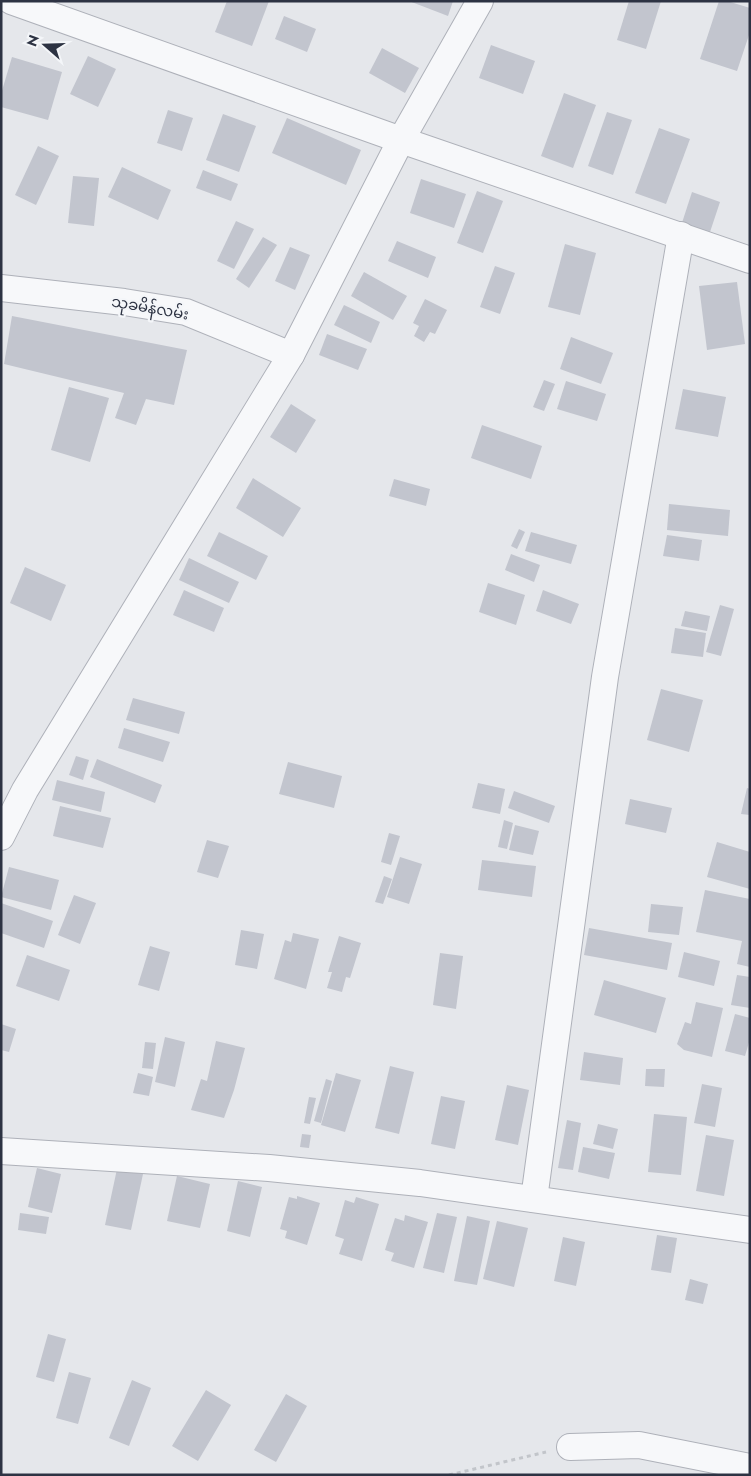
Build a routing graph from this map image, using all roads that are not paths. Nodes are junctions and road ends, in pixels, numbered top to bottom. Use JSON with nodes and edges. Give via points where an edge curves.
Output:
{"nodes":[{"id":1,"x":11,"y":1,"type":"edge"},
{"id":2,"x":480,"y":1,"type":"edge"},
{"id":3,"x":401,"y":140,"type":"junction"},
{"id":4,"x":681,"y":235,"type":"junction"},
{"id":5,"x":750,"y":260,"type":"edge"},
{"id":6,"x":1,"y":288,"type":"edge"},
{"id":7,"x":291,"y":355,"type":"junction"},
{"id":8,"x":13,"y":793,"type":"edge"},
{"id":9,"x":1,"y":837,"type":"edge"},
{"id":10,"x":1,"y":1151,"type":"edge"},
{"id":11,"x":534,"y":1199,"type":"junction"},
{"id":12,"x":750,"y":1230,"type":"edge"},
{"id":13,"x":570,"y":1447,"type":"road end"},
{"id":14,"x":750,"y":1466,"type":"edge"}],
"edges":[{"from":1,"to":3,"type":"street"},
{"from":2,"to":3,"type":"street"},
{"from":3,"to":4,"type":"street"},
{"from":3,"to":7,"type":"street"},
{"from":4,"to":5,"type":"street"},
{"from":4,"to":11,"type":"street","via":[[605,677]]},
{"from":6,"to":7,"type":"street","name":"သုခမိန်လမ်း","via":[[186,312]]},
{"from":7,"to":8,"type":"street"},
{"from":8,"to":9,"type":"street"},
{"from":10,"to":11,"type":"street","via":[[269,1168],[420,1183]]},
{"from":11,"to":12,"type":"street"},
{"from":13,"to":14,"type":"street","via":[[639,1445]]}]}
